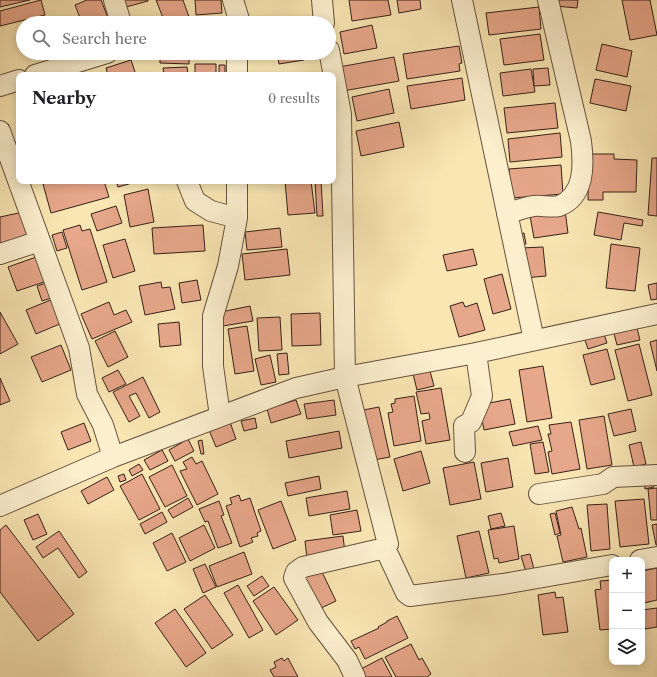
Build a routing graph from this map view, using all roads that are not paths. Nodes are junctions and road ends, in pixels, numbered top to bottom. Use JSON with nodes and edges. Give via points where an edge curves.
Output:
{"nodes":[{"id":1,"x":114,"y":0,"type":"edge"},
{"id":2,"x":233,"y":0,"type":"edge"},
{"id":3,"x":322,"y":0,"type":"edge"},
{"id":4,"x":462,"y":0,"type":"edge"},
{"id":5,"x":548,"y":0,"type":"edge"},
{"id":6,"x":119,"y":16,"type":"edge"},
{"id":7,"x":238,"y":16,"type":"edge"},
{"id":8,"x":323,"y":16,"type":"edge"},
{"id":9,"x":84,"y":60,"type":"edge"},
{"id":10,"x":233,"y":60,"type":"edge"},
{"id":11,"x":331,"y":60,"type":"edge"},
{"id":12,"x":46,"y":72,"type":"edge"},
{"id":13,"x":236,"y":72,"type":"edge"},
{"id":14,"x":333,"y":72,"type":"edge"},
{"id":15,"x":16,"y":81,"type":"edge"},
{"id":16,"x":0,"y":86,"type":"edge"},
{"id":17,"x":336,"y":87,"type":"edge"},
{"id":18,"x":0,"y":130,"type":"edge"},
{"id":19,"x":4,"y":154,"type":"edge"},
{"id":20,"x":16,"y":183,"type":"edge"},
{"id":21,"x":16,"y":184,"type":"edge"},
{"id":22,"x":188,"y":184,"type":"edge"},
{"id":23,"x":237,"y":184,"type":"edge"},
{"id":24,"x":507,"y":214,"type":"junction"},
{"id":25,"x":237,"y":218,"type":"junction"},
{"id":26,"x":40,"y":241,"type":"junction"},
{"id":27,"x":0,"y":254,"type":"edge"},
{"id":28,"x":657,"y":314,"type":"edge"},
{"id":29,"x":534,"y":340,"type":"junction"},
{"id":30,"x":476,"y":353,"type":"junction"},
{"id":31,"x":345,"y":377,"type":"junction"},
{"id":32,"x":220,"y":416,"type":"junction"},
{"id":33,"x":465,"y":452,"type":"dead end"},
{"id":34,"x":113,"y":457,"type":"junction"},
{"id":35,"x":657,"y":475,"type":"edge"},
{"id":36,"x":539,"y":494,"type":"dead end"},
{"id":37,"x":0,"y":506,"type":"edge"},
{"id":38,"x":385,"y":548,"type":"junction"},
{"id":39,"x":657,"y":557,"type":"edge"},
{"id":40,"x":645,"y":559,"type":"edge"},
{"id":41,"x":609,"y":566,"type":"edge"},
{"id":42,"x":355,"y":677,"type":"edge"}],
"edges":[{"from":1,"to":6,"type":"street"},
{"from":2,"to":7,"type":"street"},
{"from":3,"to":8,"type":"street"},
{"from":4,"to":24,"type":"street"},
{"from":5,"to":24,"type":"street","via":[[581,141],[584,158],[582,176],[577,193],[569,201],[557,206],[533,206]]},
{"from":9,"to":12,"type":"street"},
{"from":10,"to":13,"type":"street"},
{"from":11,"to":14,"type":"street"},
{"from":15,"to":16,"type":"street"},
{"from":17,"to":31,"type":"street","via":[[341,114]]},
{"from":18,"to":19,"type":"street"},
{"from":19,"to":20,"type":"street"},
{"from":21,"to":26,"type":"street"},
{"from":22,"to":25,"type":"street","via":[[195,201],[211,211]]},
{"from":23,"to":25,"type":"street"},
{"from":24,"to":29,"type":"street"},
{"from":25,"to":32,"type":"street","via":[[228,266],[213,316],[213,366]]},
{"from":26,"to":27,"type":"street"},
{"from":26,"to":34,"type":"street","via":[[79,348],[87,394],[103,425]]},
{"from":28,"to":29,"type":"street"},
{"from":29,"to":30,"type":"street"},
{"from":30,"to":31,"type":"street"},
{"from":30,"to":33,"type":"street","via":[[482,396],[471,422],[464,426]]},
{"from":31,"to":32,"type":"street","via":[[296,388]]},
{"from":31,"to":38,"type":"street","via":[[388,544]]},
{"from":32,"to":34,"type":"street"},
{"from":34,"to":37,"type":"street"},
{"from":35,"to":36,"type":"street","via":[[612,477],[603,484]]},
{"from":38,"to":41,"type":"street","via":[[406,593],[410,596],[503,584]]},
{"from":38,"to":42,"type":"street","via":[[315,563],[296,572],[294,578],[318,622],[347,660]]},
{"from":39,"to":40,"type":"street"}]}
